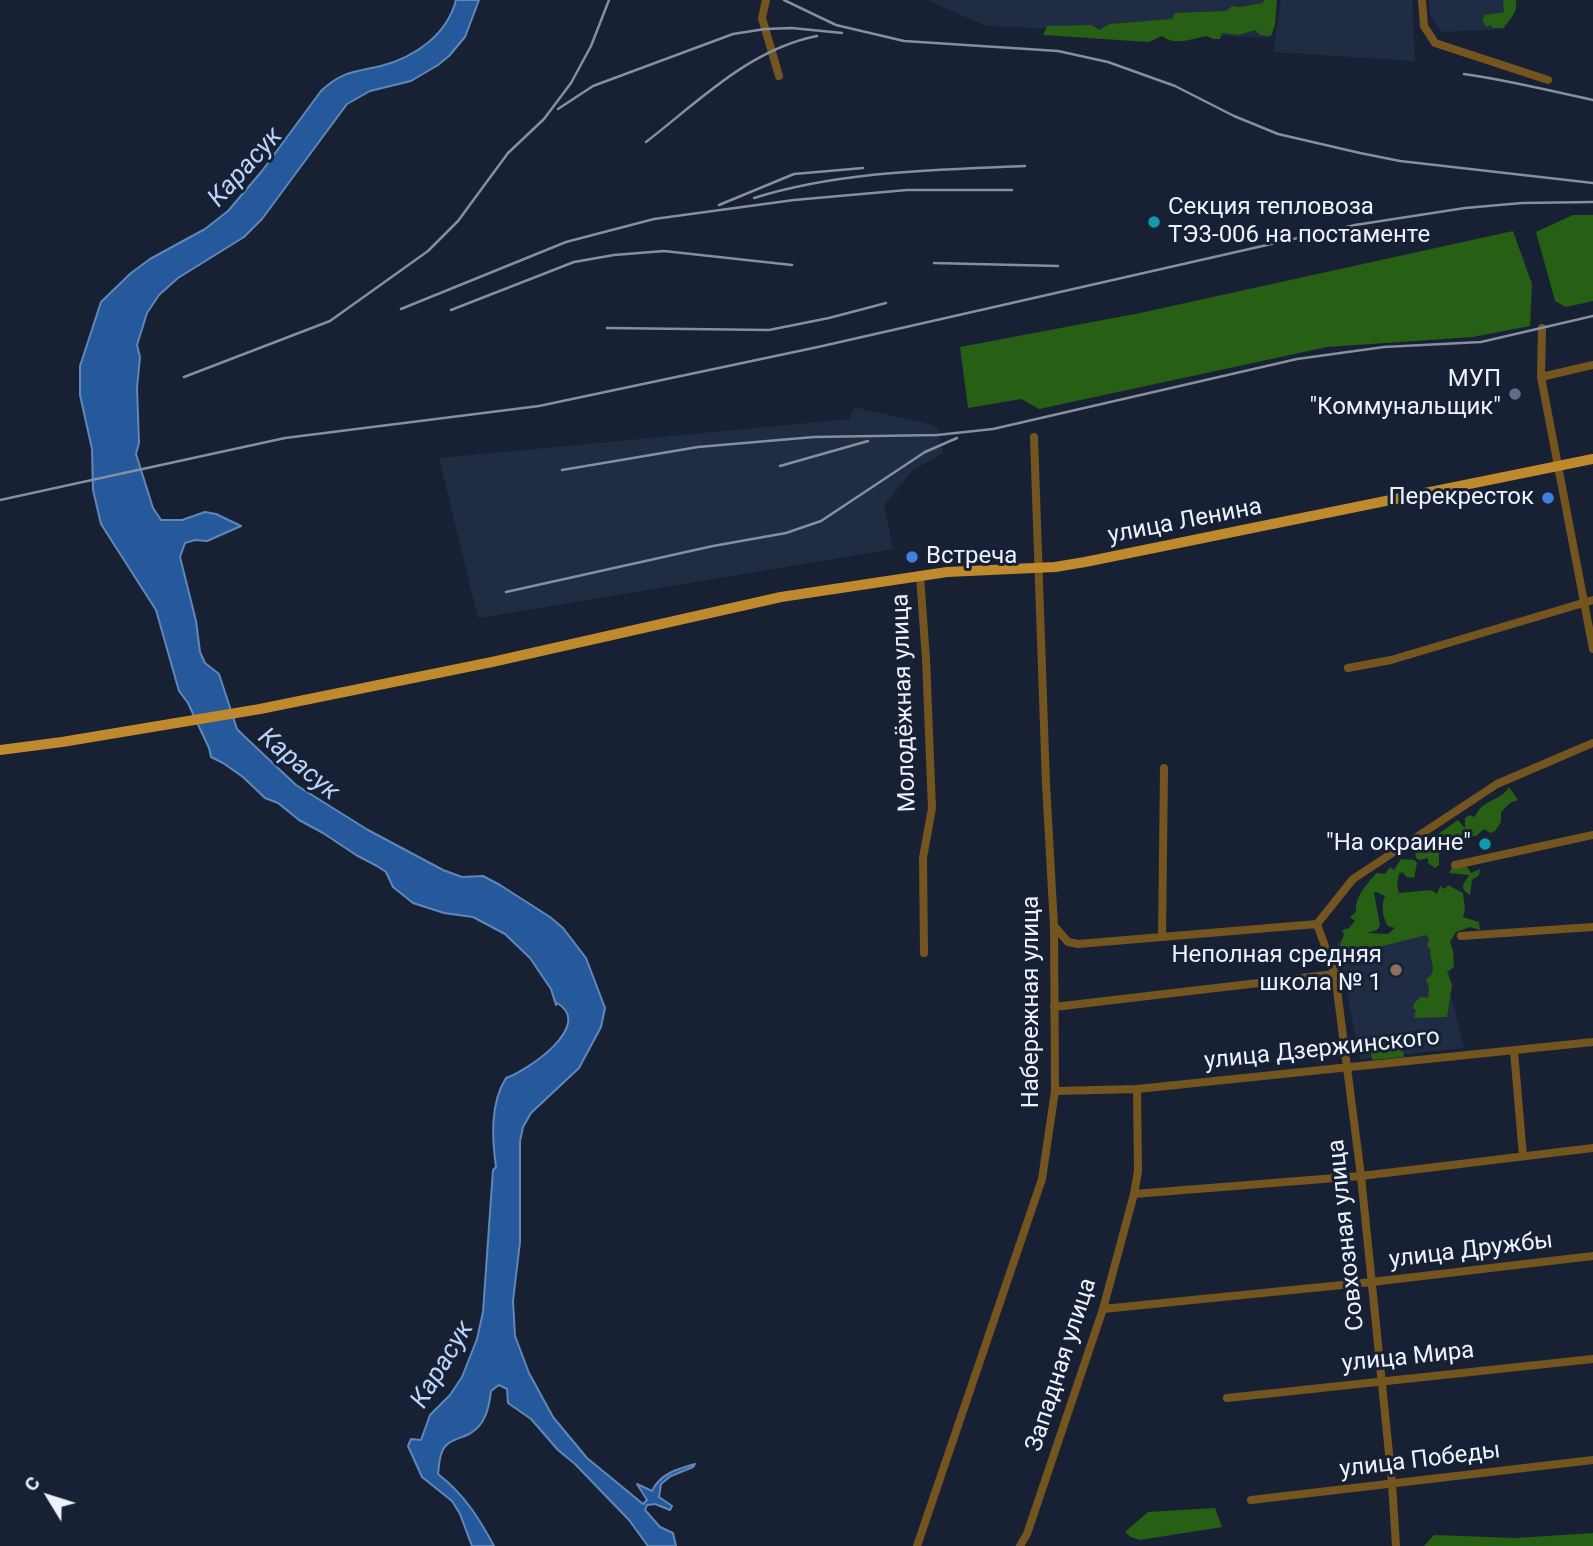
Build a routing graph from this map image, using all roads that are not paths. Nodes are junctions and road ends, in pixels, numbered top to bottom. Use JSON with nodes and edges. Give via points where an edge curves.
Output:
{"nodes":[{"id":1,"x":766,"y":0,"type":"edge"},
{"id":2,"x":1422,"y":0,"type":"edge"},
{"id":3,"x":779,"y":76,"type":"dead end"},
{"id":4,"x":1548,"y":80,"type":"dead end"},
{"id":5,"x":1542,"y":328,"type":"dead end"},
{"id":6,"x":1593,"y":365,"type":"edge"},
{"id":7,"x":1541,"y":377,"type":"junction"},
{"id":8,"x":1034,"y":437,"type":"dead end"},
{"id":9,"x":1593,"y":459,"type":"edge"},
{"id":10,"x":1558,"y":467,"type":"junction"},
{"id":11,"x":1039,"y":568,"type":"junction"},
{"id":12,"x":920,"y":576,"type":"junction"},
{"id":13,"x":1593,"y":600,"type":"edge"},
{"id":14,"x":1583,"y":603,"type":"junction"},
{"id":15,"x":1593,"y":649,"type":"edge"},
{"id":16,"x":1348,"y":668,"type":"dead end"},
{"id":17,"x":1593,"y":743,"type":"edge"},
{"id":18,"x":0,"y":750,"type":"edge"},
{"id":19,"x":1164,"y":768,"type":"dead end"},
{"id":20,"x":1593,"y":835,"type":"edge"},
{"id":21,"x":1455,"y":865,"type":"dead end"},
{"id":22,"x":1317,"y":924,"type":"junction"},
{"id":23,"x":1054,"y":926,"type":"junction"},
{"id":24,"x":1593,"y":927,"type":"edge"},
{"id":25,"x":1461,"y":936,"type":"dead end"},
{"id":26,"x":1162,"y":937,"type":"junction"},
{"id":27,"x":924,"y":953,"type":"dead end"},
{"id":28,"x":1335,"y":974,"type":"junction"},
{"id":29,"x":1054,"y":1007,"type":"junction"},
{"id":30,"x":1593,"y":1042,"type":"edge"},
{"id":31,"x":1514,"y":1051,"type":"junction"},
{"id":32,"x":1348,"y":1066,"type":"junction"},
{"id":33,"x":1138,"y":1089,"type":"junction"},
{"id":34,"x":1055,"y":1091,"type":"junction"},
{"id":35,"x":1593,"y":1148,"type":"edge"},
{"id":36,"x":1523,"y":1156,"type":"junction"},
{"id":37,"x":1362,"y":1176,"type":"junction"},
{"id":38,"x":1134,"y":1194,"type":"junction"},
{"id":39,"x":1593,"y":1256,"type":"edge"},
{"id":40,"x":1372,"y":1282,"type":"junction"},
{"id":41,"x":1103,"y":1309,"type":"junction"},
{"id":42,"x":1593,"y":1359,"type":"edge"},
{"id":43,"x":1382,"y":1380,"type":"junction"},
{"id":44,"x":1227,"y":1398,"type":"dead end"},
{"id":45,"x":1593,"y":1461,"type":"edge"},
{"id":46,"x":1392,"y":1483,"type":"junction"},
{"id":47,"x":1251,"y":1500,"type":"dead end"},
{"id":48,"x":917,"y":1546,"type":"edge"},
{"id":49,"x":1020,"y":1546,"type":"edge"},
{"id":50,"x":1396,"y":1546,"type":"edge"}],
"edges":[{"from":1,"to":3,"type":"street","via":[[762,18]]},
{"from":2,"to":4,"type":"street","via":[[1424,26],[1435,43]]},
{"from":5,"to":7,"type":"street"},
{"from":6,"to":7,"type":"street"},
{"from":7,"to":10,"type":"street"},
{"from":8,"to":11,"type":"street","name":"Набережная улица"},
{"from":9,"to":10,"type":"main road","name":"улица Ленина"},
{"from":10,"to":11,"type":"main road","name":"улица Ленина"},
{"from":10,"to":14,"type":"street"},
{"from":11,"to":12,"type":"main road","name":"улица Ленина"},
{"from":11,"to":23,"type":"street","name":"Набережная улица"},
{"from":12,"to":18,"type":"main road","name":"улица Ленина","via":[[781,597],[260,709]]},
{"from":12,"to":27,"type":"street","name":"Молодёжная улица","via":[[932,805],[923,858]]},
{"from":13,"to":14,"type":"street"},
{"from":14,"to":15,"type":"street"},
{"from":14,"to":16,"type":"street","via":[[1391,660]]},
{"from":17,"to":22,"type":"street","via":[[1497,784],[1353,879]]},
{"from":19,"to":26,"type":"street"},
{"from":20,"to":21,"type":"street"},
{"from":22,"to":26,"type":"street"},
{"from":22,"to":28,"type":"street","name":"Совхозная улица"},
{"from":23,"to":26,"type":"street","via":[[1068,942],[1077,944]]},
{"from":23,"to":29,"type":"street","name":"Набережная улица"},
{"from":24,"to":25,"type":"street"},
{"from":28,"to":29,"type":"street"},
{"from":28,"to":32,"type":"street","name":"Совхозная улица"},
{"from":29,"to":34,"type":"street","name":"Набережная улица"},
{"from":30,"to":31,"type":"street","name":"улица Дзержинского"},
{"from":31,"to":32,"type":"street","name":"улица Дзержинского"},
{"from":31,"to":36,"type":"street"},
{"from":32,"to":33,"type":"street","name":"улица Дзержинского"},
{"from":32,"to":37,"type":"street","name":"Совхозная улица"},
{"from":33,"to":34,"type":"street","name":"улица Дзержинского"},
{"from":33,"to":38,"type":"street","name":"Западная улица"},
{"from":34,"to":48,"type":"street","name":"Набережная улица","via":[[1042,1179]]},
{"from":35,"to":36,"type":"street"},
{"from":36,"to":37,"type":"street"},
{"from":37,"to":38,"type":"street"},
{"from":37,"to":40,"type":"street","name":"Совхозная улица"},
{"from":38,"to":41,"type":"street","name":"Западная улица"},
{"from":39,"to":40,"type":"street","name":"улица Дружбы"},
{"from":40,"to":41,"type":"street","name":"улица Дружбы"},
{"from":40,"to":43,"type":"street","name":"Совхозная улица"},
{"from":41,"to":49,"type":"street","name":"Западная улица"},
{"from":42,"to":43,"type":"street","name":"улица Мира"},
{"from":43,"to":44,"type":"street","name":"улица Мира"},
{"from":43,"to":46,"type":"street","name":"Совхозная улица"},
{"from":45,"to":46,"type":"street","name":"улица Победы"},
{"from":46,"to":47,"type":"street","name":"улица Победы"},
{"from":46,"to":50,"type":"street","name":"Совхозная улица"}]}
